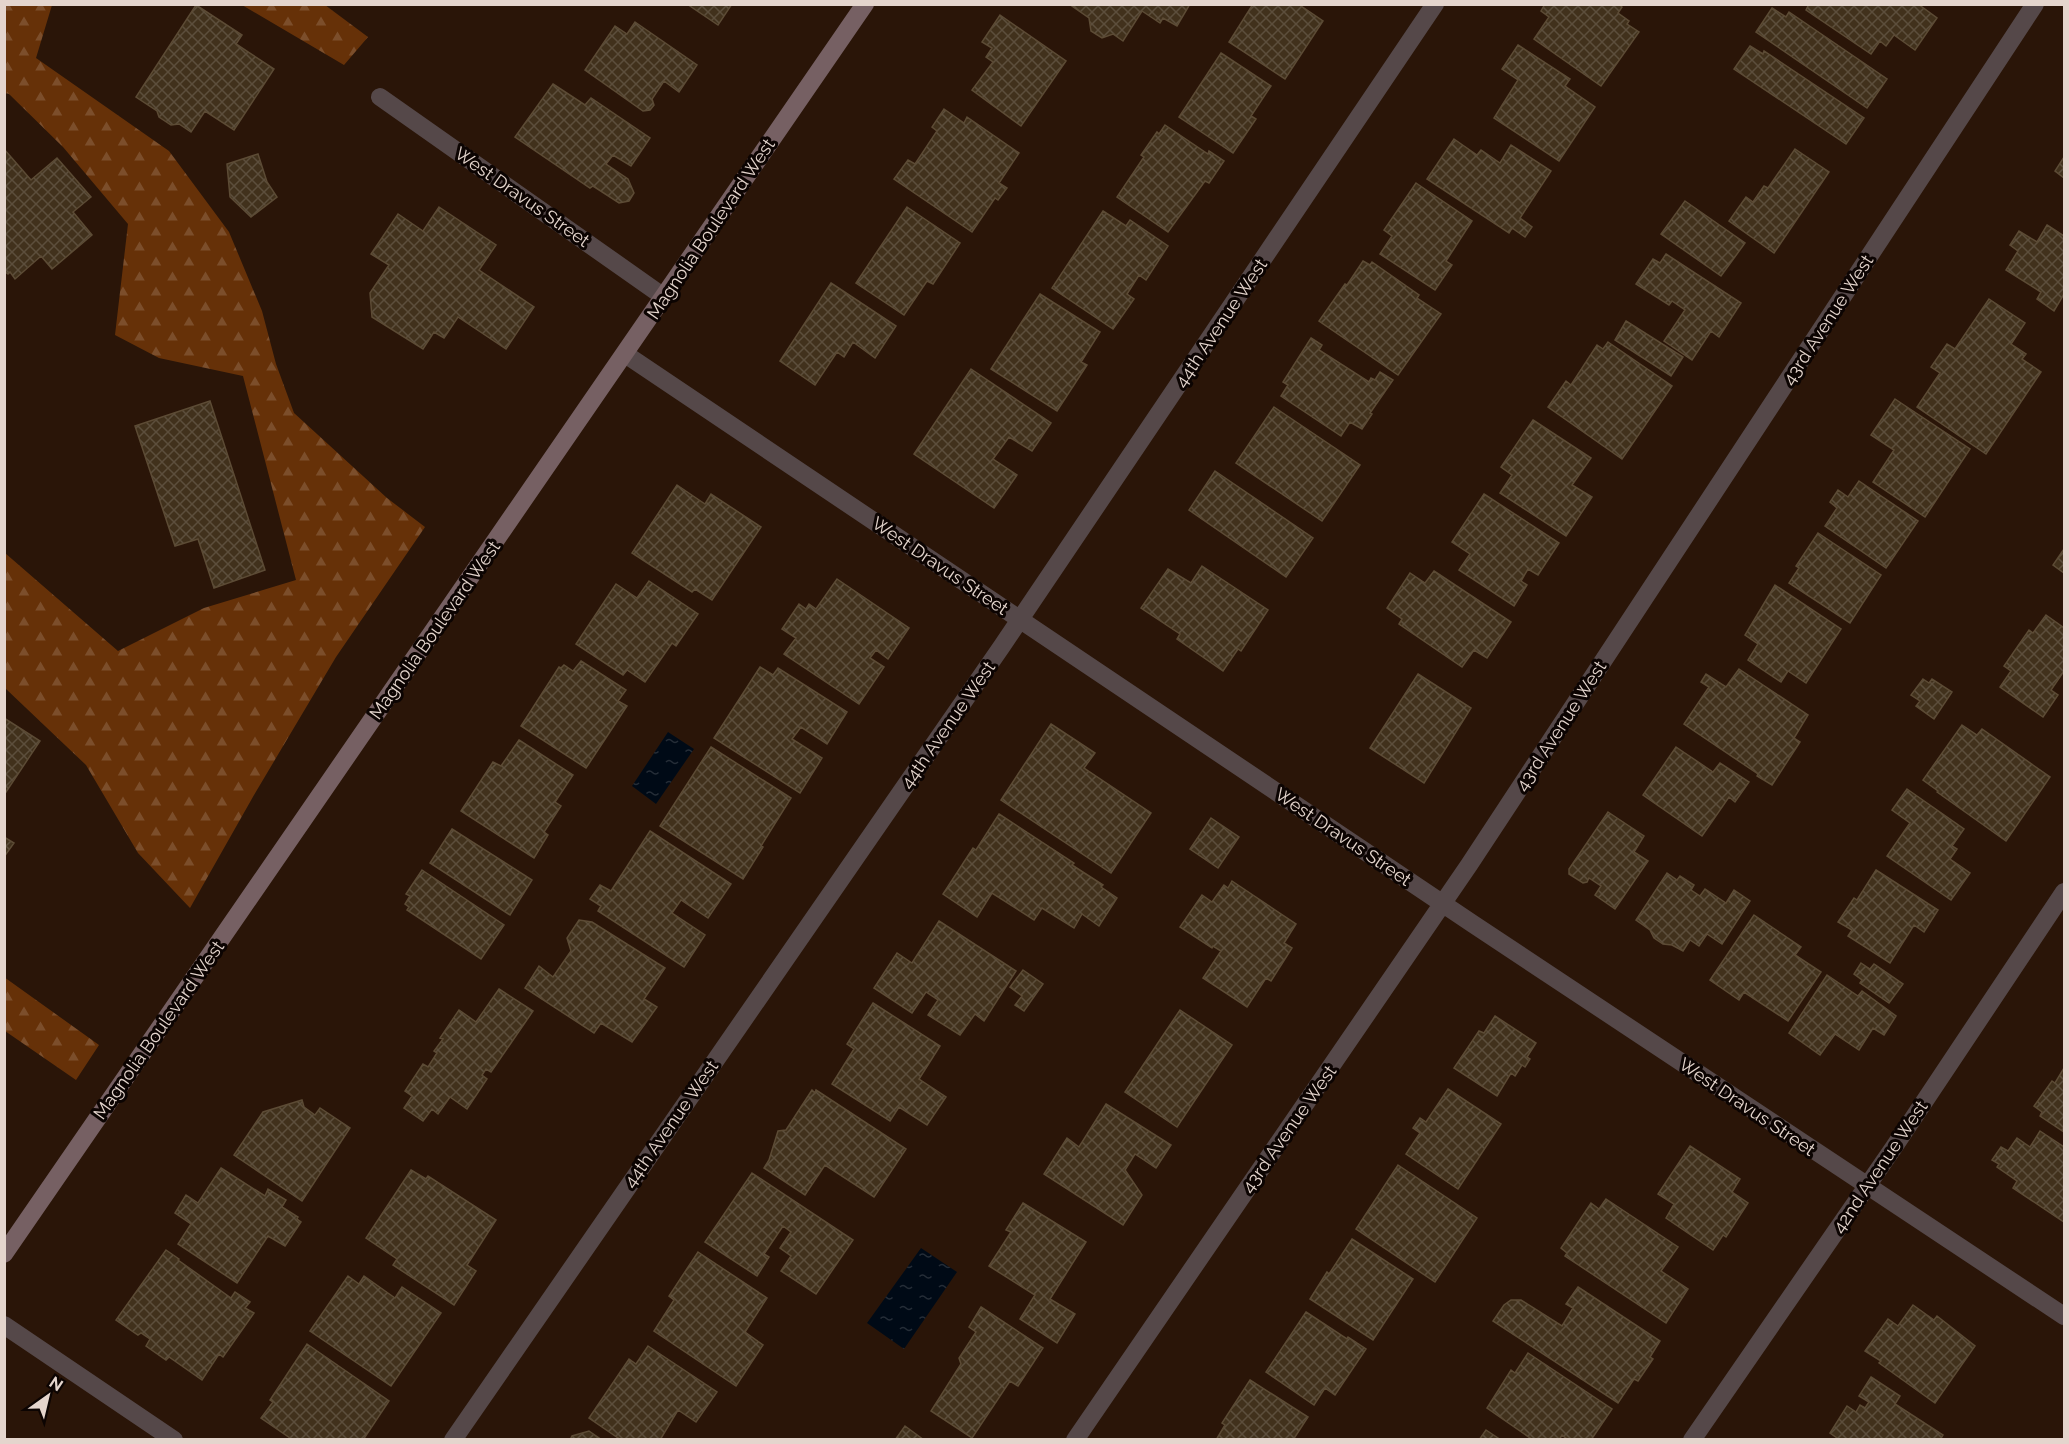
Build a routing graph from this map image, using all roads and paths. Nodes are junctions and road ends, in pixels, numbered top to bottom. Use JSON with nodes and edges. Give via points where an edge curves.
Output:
{"nodes":[{"id":1,"x":865,"y":4,"type":"edge"},
{"id":2,"x":1435,"y":4,"type":"edge"},
{"id":3,"x":2035,"y":4,"type":"edge"},
{"id":4,"x":380,"y":97,"type":"dead end"},
{"id":5,"x":664,"y":297,"type":"junction"},
{"id":6,"x":625,"y":354,"type":"junction"},
{"id":7,"x":1020,"y":619,"type":"junction"},
{"id":8,"x":2064,"y":892,"type":"edge"},
{"id":9,"x":1443,"y":904,"type":"junction"},
{"id":10,"x":1867,"y":1186,"type":"junction"},
{"id":11,"x":4,"y":1254,"type":"edge"},
{"id":12,"x":2064,"y":1316,"type":"edge"},
{"id":13,"x":4,"y":1325,"type":"edge"},
{"id":14,"x":174,"y":1440,"type":"edge"},
{"id":15,"x":453,"y":1440,"type":"edge"},
{"id":16,"x":1075,"y":1440,"type":"edge"},
{"id":17,"x":1692,"y":1440,"type":"edge"}],
"edges":[{"from":1,"to":5,"type":"street","name":"Magnolia Boulevard West"},
{"from":2,"to":7,"type":"street","name":"44th Avenue West"},
{"from":3,"to":9,"type":"street","name":"43rd Avenue West"},
{"from":4,"to":5,"type":"street","name":"West Dravus Street"},
{"from":5,"to":6,"type":"street","name":"Magnolia Boulevard West"},
{"from":6,"to":7,"type":"street","name":"West Dravus Street"},
{"from":6,"to":11,"type":"street","name":"Magnolia Boulevard West"},
{"from":7,"to":9,"type":"street","name":"West Dravus Street"},
{"from":7,"to":15,"type":"street","name":"44th Avenue West"},
{"from":8,"to":10,"type":"street","name":"42nd Avenue West"},
{"from":9,"to":10,"type":"street","name":"West Dravus Street"},
{"from":9,"to":16,"type":"street","name":"43rd Avenue West"},
{"from":10,"to":12,"type":"street","name":"West Dravus Street"},
{"from":10,"to":17,"type":"street","name":"42nd Avenue West"},
{"from":13,"to":14,"type":"street"}]}
